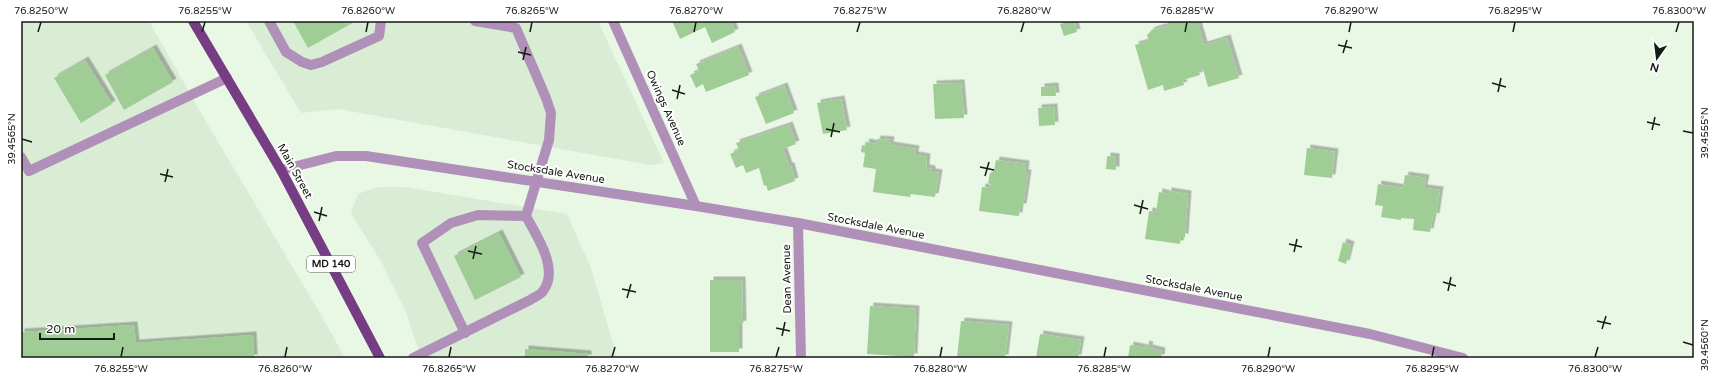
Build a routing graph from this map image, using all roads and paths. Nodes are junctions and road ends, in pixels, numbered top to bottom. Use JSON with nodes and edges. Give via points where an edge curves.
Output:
{"nodes":[{"id":1,"x":193,"y":21,"type":"edge"},
{"id":2,"x":269,"y":21,"type":"edge"},
{"id":3,"x":381,"y":21,"type":"edge"},
{"id":4,"x":475,"y":21,"type":"edge"},
{"id":5,"x":614,"y":21,"type":"edge"},
{"id":6,"x":515,"y":24,"type":"edge"},
{"id":7,"x":226,"y":78,"type":"junction"},
{"id":8,"x":21,"y":157,"type":"edge"},
{"id":9,"x":281,"y":170,"type":"junction"},
{"id":10,"x":536,"y":181,"type":"junction"},
{"id":11,"x":696,"y":206,"type":"junction"},
{"id":12,"x":526,"y":216,"type":"junction"},
{"id":13,"x":798,"y":224,"type":"junction"},
{"id":14,"x":465,"y":333,"type":"junction"},
{"id":15,"x":380,"y":358,"type":"edge"},
{"id":16,"x":413,"y":358,"type":"edge"},
{"id":17,"x":801,"y":358,"type":"edge"},
{"id":18,"x":1463,"y":358,"type":"edge"}],
"edges":[{"from":1,"to":7,"type":"main road","name":"Main Street","number":"MD 140"},
{"from":2,"to":3,"type":"street","via":[[286,52],[311,65],[379,36]]},
{"from":4,"to":6,"type":"street"},
{"from":5,"to":11,"type":"street","name":"Owings Avenue"},
{"from":6,"to":10,"type":"street","via":[[551,113],[549,140]]},
{"from":7,"to":8,"type":"street","via":[[29,171]]},
{"from":7,"to":9,"type":"main road","name":"Main Street","number":"MD 140"},
{"from":9,"to":10,"type":"street","name":"Stocksdale Avenue","via":[[336,156],[366,156]]},
{"from":9,"to":15,"type":"main road","name":"Main Street","number":"MD 140"},
{"from":10,"to":11,"type":"street","name":"Stocksdale Avenue"},
{"from":10,"to":12,"type":"street"},
{"from":11,"to":13,"type":"street","name":"Stocksdale Avenue"},
{"from":12,"to":14,"type":"street","via":[[548,262],[549,280],[543,292]]},
{"from":12,"to":14,"type":"street","via":[[478,215],[451,223],[422,244]]},
{"from":13,"to":17,"type":"street","name":"Dean Avenue"},
{"from":13,"to":18,"type":"street","name":"Stocksdale Avenue","via":[[1370,334]]},
{"from":14,"to":16,"type":"street"}]}
